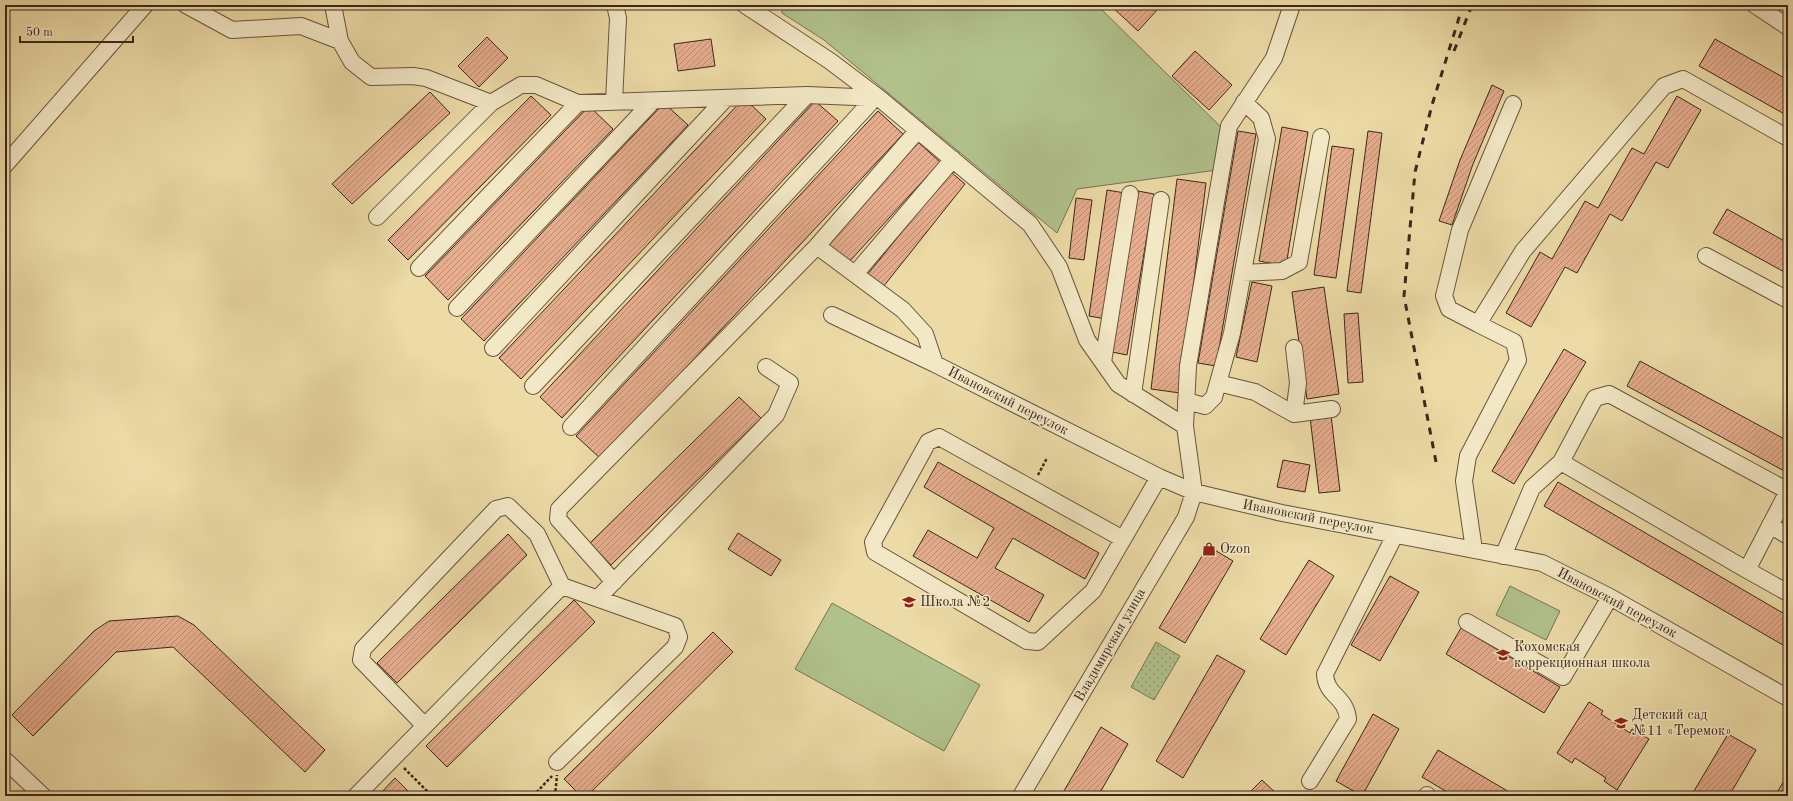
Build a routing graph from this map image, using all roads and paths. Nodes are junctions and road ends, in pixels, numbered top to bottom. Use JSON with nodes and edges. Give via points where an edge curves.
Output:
{"nodes":[{"id":1,"x":145,"y":5,"type":"edge"},
{"id":2,"x":186,"y":5,"type":"edge"},
{"id":3,"x":333,"y":5,"type":"edge"},
{"id":4,"x":615,"y":5,"type":"edge"},
{"id":5,"x":745,"y":5,"type":"edge"},
{"id":6,"x":1292,"y":5,"type":"edge"},
{"id":7,"x":1755,"y":5,"type":"edge"},
{"id":8,"x":1788,"y":27,"type":"edge"},
{"id":9,"x":340,"y":41,"type":"junction"},
{"id":10,"x":807,"y":95,"type":"junction"},
{"id":11,"x":875,"y":97,"type":"junction"},
{"id":12,"x":726,"y":98,"type":"junction"},
{"id":13,"x":653,"y":101,"type":"junction"},
{"id":14,"x":614,"y":102,"type":"junction"},
{"id":15,"x":1244,"y":102,"type":"junction"},
{"id":16,"x":491,"y":103,"type":"junction"},
{"id":17,"x":578,"y":103,"type":"junction"},
{"id":18,"x":1513,"y":104,"type":"dead end"},
{"id":19,"x":918,"y":130,"type":"junction"},
{"id":20,"x":1320,"y":137,"type":"dead end"},
{"id":21,"x":1788,"y":138,"type":"edge"},
{"id":22,"x":953,"y":159,"type":"junction"},
{"id":23,"x":5,"y":164,"type":"edge"},
{"id":24,"x":1130,"y":194,"type":"dead end"},
{"id":25,"x":1161,"y":200,"type":"dead end"},
{"id":26,"x":377,"y":217,"type":"dead end"},
{"id":27,"x":817,"y":246,"type":"junction"},
{"id":28,"x":1706,"y":256,"type":"dead end"},
{"id":29,"x":419,"y":268,"type":"dead end"},
{"id":30,"x":1243,"y":273,"type":"junction"},
{"id":31,"x":855,"y":274,"type":"junction"},
{"id":32,"x":1788,"y":300,"type":"edge"},
{"id":33,"x":457,"y":308,"type":"dead end"},
{"id":34,"x":832,"y":315,"type":"dead end"},
{"id":35,"x":1478,"y":324,"type":"junction"},
{"id":36,"x":493,"y":348,"type":"dead end"},
{"id":37,"x":1294,"y":348,"type":"dead end"},
{"id":38,"x":1102,"y":362,"type":"junction"},
{"id":39,"x":935,"y":364,"type":"junction"},
{"id":40,"x":766,"y":368,"type":"dead end"},
{"id":41,"x":1218,"y":383,"type":"junction"},
{"id":42,"x":533,"y":386,"type":"dead end"},
{"id":43,"x":1133,"y":394,"type":"junction"},
{"id":44,"x":1186,"y":401,"type":"junction"},
{"id":45,"x":1332,"y":409,"type":"dead end"},
{"id":46,"x":1294,"y":414,"type":"junction"},
{"id":47,"x":1185,"y":426,"type":"junction"},
{"id":48,"x":571,"y":427,"type":"dead end"},
{"id":49,"x":1047,"y":458,"type":"dead end"},
{"id":50,"x":1561,"y":462,"type":"junction"},
{"id":51,"x":1159,"y":477,"type":"junction"},
{"id":52,"x":1031,"y":488,"type":"junction"},
{"id":53,"x":1788,"y":491,"type":"edge"},
{"id":54,"x":1194,"y":492,"type":"junction"},
{"id":55,"x":1770,"y":525,"type":"junction"},
{"id":56,"x":1395,"y":535,"type":"junction"},
{"id":57,"x":1788,"y":536,"type":"edge"},
{"id":58,"x":1123,"y":539,"type":"junction"},
{"id":59,"x":1474,"y":550,"type":"junction"},
{"id":60,"x":1503,"y":556,"type":"junction"},
{"id":61,"x":1748,"y":570,"type":"junction"},
{"id":62,"x":614,"y":582,"type":"junction"},
{"id":63,"x":562,"y":586,"type":"junction"},
{"id":64,"x":1788,"y":593,"type":"edge"},
{"id":65,"x":1610,"y":597,"type":"junction"},
{"id":66,"x":598,"y":598,"type":"junction"},
{"id":67,"x":1467,"y":622,"type":"dead end"},
{"id":68,"x":1788,"y":698,"type":"edge"},
{"id":69,"x":425,"y":726,"type":"junction"},
{"id":70,"x":394,"y":758,"type":"junction"},
{"id":71,"x":5,"y":760,"type":"edge"},
{"id":72,"x":557,"y":762,"type":"dead end"},
{"id":73,"x":1310,"y":781,"type":"dead end"},
{"id":74,"x":43,"y":796,"type":"edge"},
{"id":75,"x":357,"y":796,"type":"edge"},
{"id":76,"x":432,"y":796,"type":"edge"},
{"id":77,"x":533,"y":796,"type":"edge"},
{"id":78,"x":555,"y":796,"type":"edge"},
{"id":79,"x":1021,"y":796,"type":"edge"}],
"edges":[{"from":1,"to":23,"type":"street"},
{"from":2,"to":9,"type":"street","via":[[232,30],[301,26]]},
{"from":3,"to":9,"type":"street"},
{"from":4,"to":14,"type":"street","via":[[618,18]]},
{"from":5,"to":11,"type":"street","via":[[830,61]]},
{"from":6,"to":15,"type":"street","via":[[1274,58]]},
{"from":7,"to":8,"type":"street"},
{"from":9,"to":16,"type":"street","via":[[352,62],[371,76],[426,78]]},
{"from":10,"to":11,"type":"street"},
{"from":10,"to":12,"type":"street"},
{"from":10,"to":42,"type":"street"},
{"from":11,"to":19,"type":"street"},
{"from":11,"to":48,"type":"street"},
{"from":12,"to":13,"type":"street"},
{"from":12,"to":36,"type":"street"},
{"from":13,"to":14,"type":"street"},
{"from":13,"to":33,"type":"street"},
{"from":14,"to":17,"type":"street"},
{"from":15,"to":30,"type":"street","via":[[1261,118],[1267,139]]},
{"from":15,"to":44,"type":"street","via":[[1229,126],[1188,366]]},
{"from":16,"to":17,"type":"street","via":[[521,85],[536,85]]},
{"from":16,"to":26,"type":"street"},
{"from":17,"to":29,"type":"street"},
{"from":18,"to":35,"type":"street","via":[[1460,230],[1444,296],[1449,309]]},
{"from":19,"to":22,"type":"street"},
{"from":19,"to":27,"type":"street"},
{"from":20,"to":30,"type":"street","via":[[1299,262],[1282,271]]},
{"from":21,"to":35,"type":"street","via":[[1682,79],[1664,86],[1523,251]]},
{"from":22,"to":31,"type":"street"},
{"from":22,"to":38,"type":"street","via":[[1030,224],[1059,267],[1087,340]]},
{"from":24,"to":38,"type":"street"},
{"from":25,"to":43,"type":"street"},
{"from":27,"to":31,"type":"street"},
{"from":27,"to":62,"type":"street","via":[[559,509],[558,519]]},
{"from":28,"to":32,"type":"street"},
{"from":30,"to":41,"type":"street","via":[[1232,333]]},
{"from":31,"to":39,"type":"street","via":[[903,310],[925,334]]},
{"from":34,"to":39,"type":"street","name":"Ивановский переулок"},
{"from":35,"to":59,"type":"street","via":[[1514,342],[1518,360],[1468,456],[1464,481]]},
{"from":37,"to":46,"type":"street","via":[[1298,383]]},
{"from":38,"to":43,"type":"street","via":[[1118,384]]},
{"from":39,"to":51,"type":"street","name":"Ивановский переулок"},
{"from":40,"to":62,"type":"street","via":[[790,383],[776,415]]},
{"from":41,"to":44,"type":"street","via":[[1214,397],[1205,406]]},
{"from":41,"to":46,"type":"street","via":[[1255,392]]},
{"from":43,"to":47,"type":"street"},
{"from":44,"to":47,"type":"street"},
{"from":45,"to":46,"type":"street"},
{"from":47,"to":54,"type":"street"},
{"from":49,"to":52,"type":"path"},
{"from":50,"to":53,"type":"street","via":[[1595,398],[1609,394]]},
{"from":50,"to":60,"type":"street","via":[[1532,488]]},
{"from":50,"to":61,"type":"street"},
{"from":51,"to":54,"type":"street","name":"Ивановский переулок"},
{"from":51,"to":58,"type":"street"},
{"from":52,"to":58,"type":"street"},
{"from":52,"to":58,"type":"street","via":[[939,437],[928,442],[873,542],[875,552],[1027,641],[1038,642],[1093,591]]},
{"from":53,"to":55,"type":"street"},
{"from":54,"to":56,"type":"street","name":"Ивановский переулок","via":[[1282,514]]},
{"from":54,"to":79,"type":"street","name":"Владимирская улица","via":[[1186,517]]},
{"from":55,"to":57,"type":"street"},
{"from":55,"to":61,"type":"street"},
{"from":56,"to":59,"type":"street","name":"Ивановский переулок"},
{"from":56,"to":73,"type":"street","via":[[1325,674],[1325,684],[1347,708],[1348,719]]},
{"from":59,"to":60,"type":"street","name":"Ивановский переулок"},
{"from":60,"to":65,"type":"street","name":"Ивановский переулок","via":[[1542,563]]},
{"from":61,"to":64,"type":"street"},
{"from":62,"to":66,"type":"street"},
{"from":63,"to":66,"type":"street"},
{"from":63,"to":69,"type":"street"},
{"from":63,"to":69,"type":"street","via":[[537,534],[508,506],[496,509],[363,649],[361,660]]},
{"from":65,"to":67,"type":"street","via":[[1563,677]]},
{"from":65,"to":68,"type":"street","name":"Ивановский переулок"},
{"from":66,"to":72,"type":"street","via":[[675,626],[679,637],[675,647]]},
{"from":69,"to":70,"type":"street"},
{"from":70,"to":75,"type":"street"},
{"from":70,"to":76,"type":"path"},
{"from":71,"to":74,"type":"street"},
{"from":77,"to":78,"type":"path","via":[[557,771]]}]}
